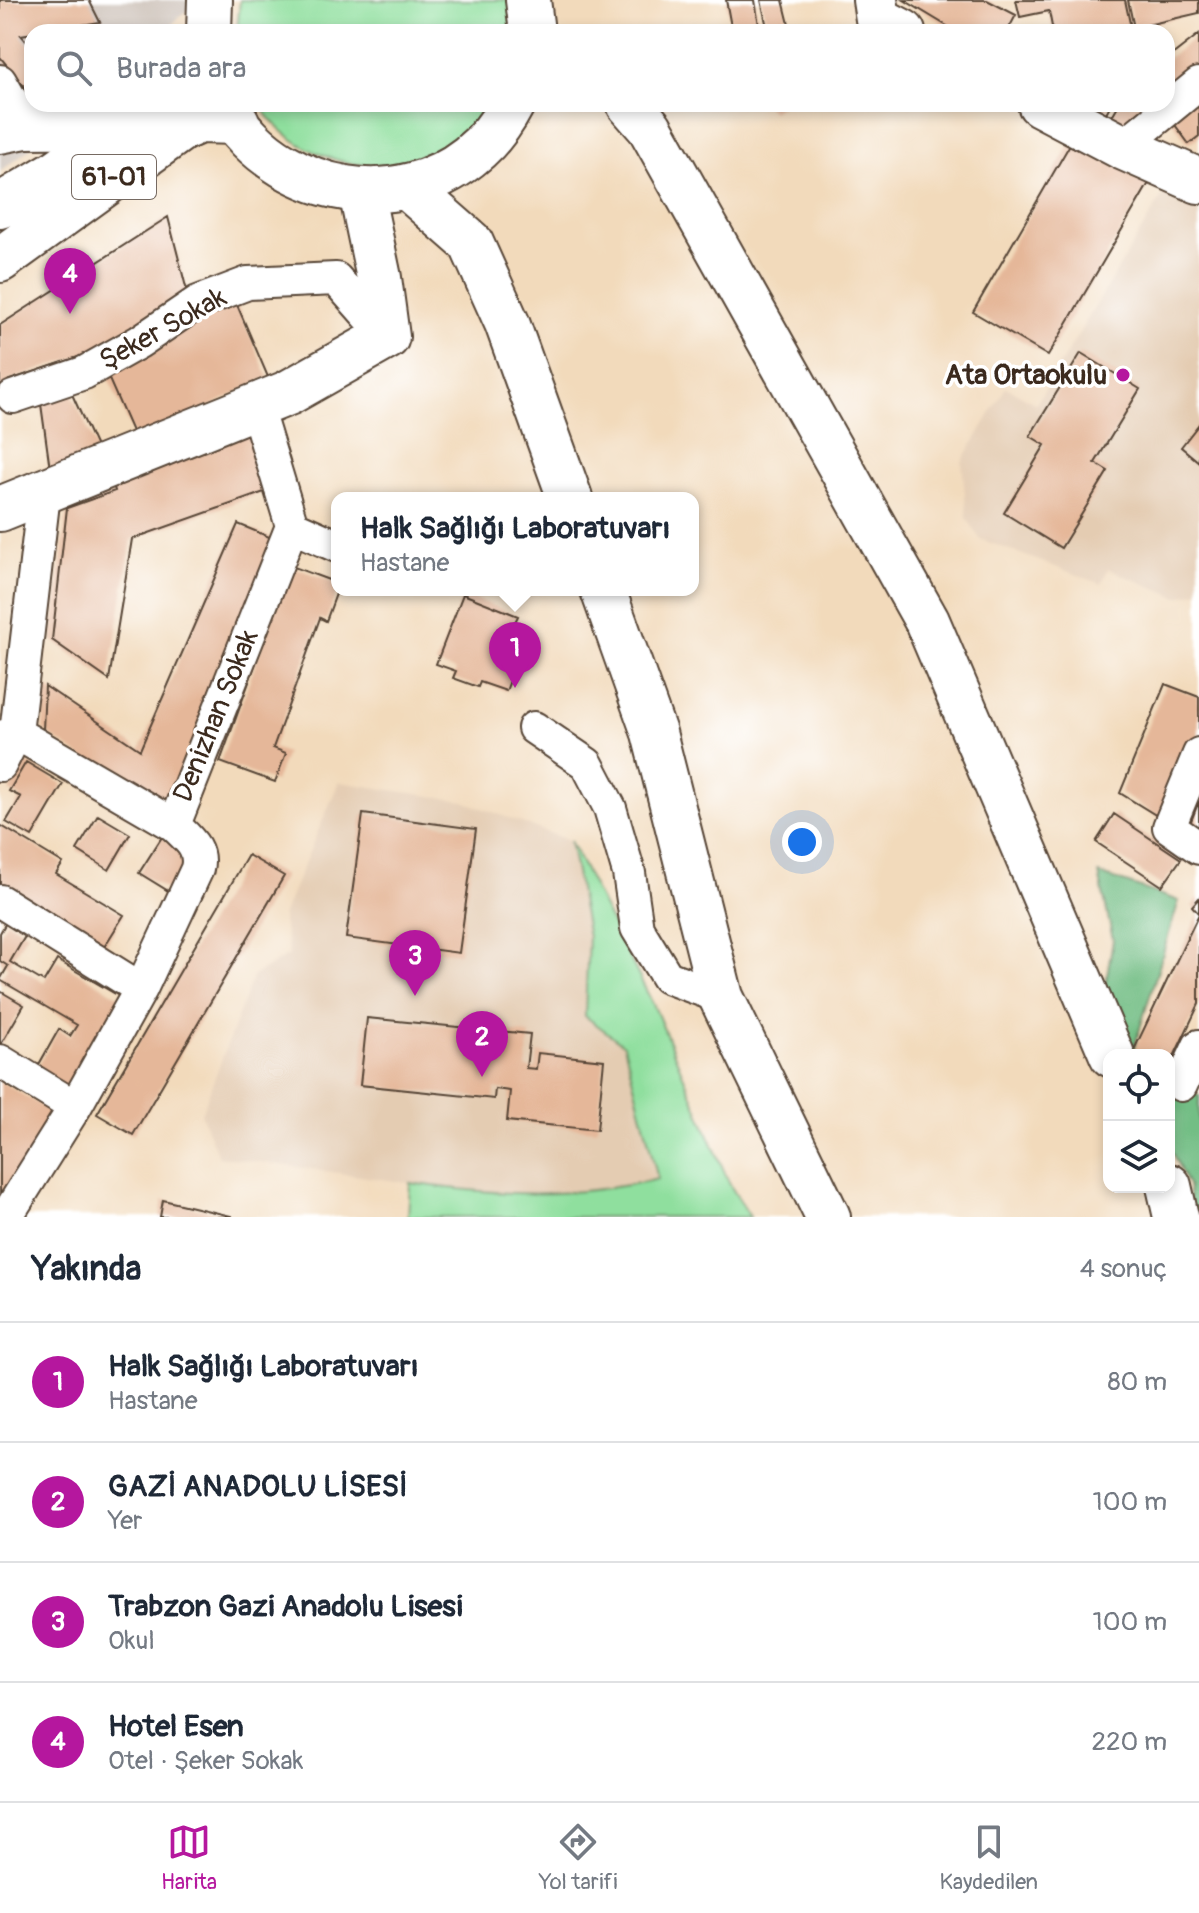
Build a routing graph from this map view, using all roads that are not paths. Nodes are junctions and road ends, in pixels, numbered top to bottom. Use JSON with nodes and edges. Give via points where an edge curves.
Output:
{"nodes":[{"id":1,"x":875,"y":0,"type":"edge"},
{"id":2,"x":888,"y":24,"type":"edge"},
{"id":3,"x":0,"y":81,"type":"edge"},
{"id":4,"x":1199,"y":84,"type":"edge"},
{"id":5,"x":1175,"y":104,"type":"edge"},
{"id":6,"x":508,"y":112,"type":"edge"},
{"id":7,"x":636,"y":112,"type":"edge"},
{"id":8,"x":1055,"y":112,"type":"edge"},
{"id":9,"x":1165,"y":112,"type":"edge"},
{"id":10,"x":232,"y":113,"type":"edge"},
{"id":11,"x":136,"y":115,"type":"edge"},
{"id":12,"x":13,"y":128,"type":"edge"},
{"id":13,"x":1122,"y":147,"type":"junction"},
{"id":14,"x":1199,"y":181,"type":"edge"},
{"id":15,"x":407,"y":187,"type":"junction"},
{"id":16,"x":361,"y":192,"type":"junction"},
{"id":17,"x":0,"y":206,"type":"edge"},
{"id":18,"x":0,"y":260,"type":"edge"},
{"id":19,"x":387,"y":337,"type":"junction"},
{"id":20,"x":13,"y":397,"type":"dead end"},
{"id":21,"x":256,"y":407,"type":"junction"},
{"id":22,"x":568,"y":492,"type":"edge"},
{"id":23,"x":44,"y":494,"type":"junction"},
{"id":24,"x":0,"y":509,"type":"edge"},
{"id":25,"x":292,"y":526,"type":"junction"},
{"id":26,"x":331,"y":543,"type":"edge"},
{"id":27,"x":605,"y":596,"type":"edge"},
{"id":28,"x":534,"y":728,"type":"dead end"},
{"id":29,"x":8,"y":735,"type":"edge"},
{"id":30,"x":1199,"y":754,"type":"edge"},
{"id":31,"x":0,"y":765,"type":"edge"},
{"id":32,"x":174,"y":825,"type":"junction"},
{"id":33,"x":1199,"y":848,"type":"edge"},
{"id":34,"x":0,"y":901,"type":"edge"},
{"id":35,"x":141,"y":989,"type":"junction"},
{"id":36,"x":721,"y":997,"type":"junction"},
{"id":37,"x":1199,"y":1046,"type":"edge"},
{"id":38,"x":1109,"y":1049,"type":"edge"},
{"id":39,"x":0,"y":1061,"type":"edge"},
{"id":40,"x":1181,"y":1085,"type":"dead end"},
{"id":41,"x":75,"y":1107,"type":"junction"},
{"id":42,"x":6,"y":1217,"type":"edge"},
{"id":43,"x":828,"y":1217,"type":"edge"}],
"edges":[{"from":1,"to":2,"type":"main road","via":[[878,19]]},
{"from":3,"to":12,"type":"street"},
{"from":4,"to":5,"type":"street"},
{"from":6,"to":15,"type":"main road","number":"61-01","via":[[501,126],[463,163]]},
{"from":7,"to":38,"type":"main road","via":[[650,128],[927,621]]},
{"from":8,"to":13,"type":"main road"},
{"from":9,"to":13,"type":"street"},
{"from":10,"to":16,"type":"main road","number":"61-01","via":[[263,153],[309,181]]},
{"from":10,"to":18,"type":"main road","number":"61-01","via":[[181,129]]},
{"from":11,"to":12,"type":"main road"},
{"from":11,"to":17,"type":"main road","number":"61-01"},
{"from":13,"to":14,"type":"main road"},
{"from":15,"to":16,"type":"main road","number":"61-01"},
{"from":15,"to":22,"type":"main road","via":[[471,243],[507,323]]},
{"from":16,"to":19,"type":"main road"},
{"from":19,"to":20,"type":"street","name":"Şeker Sokak","via":[[336,279],[248,283],[198,302],[84,373]]},
{"from":19,"to":21,"type":"main road"},
{"from":21,"to":23,"type":"main road"},
{"from":21,"to":25,"type":"street"},
{"from":23,"to":24,"type":"main road"},
{"from":23,"to":29,"type":"street"},
{"from":25,"to":26,"type":"street"},
{"from":25,"to":32,"type":"street","name":"Denizhan Sokak"},
{"from":27,"to":36,"type":"main road","via":[[654,733]]},
{"from":28,"to":36,"type":"street","via":[[587,764],[593,775],[610,808],[629,873],[637,928],[667,977]]},
{"from":29,"to":31,"type":"street"},
{"from":29,"to":32,"type":"street"},
{"from":30,"to":33,"type":"street","via":[[1169,827]]},
{"from":32,"to":35,"type":"street","name":"Denizhan Sokak","via":[[195,845],[200,858]]},
{"from":34,"to":35,"type":"street"},
{"from":35,"to":41,"type":"street","name":"Denizhan Sokak"},
{"from":36,"to":43,"type":"main road"},
{"from":37,"to":40,"type":"street"},
{"from":39,"to":41,"type":"street"},
{"from":41,"to":42,"type":"street","name":"Denizhan Sokak"}]}
